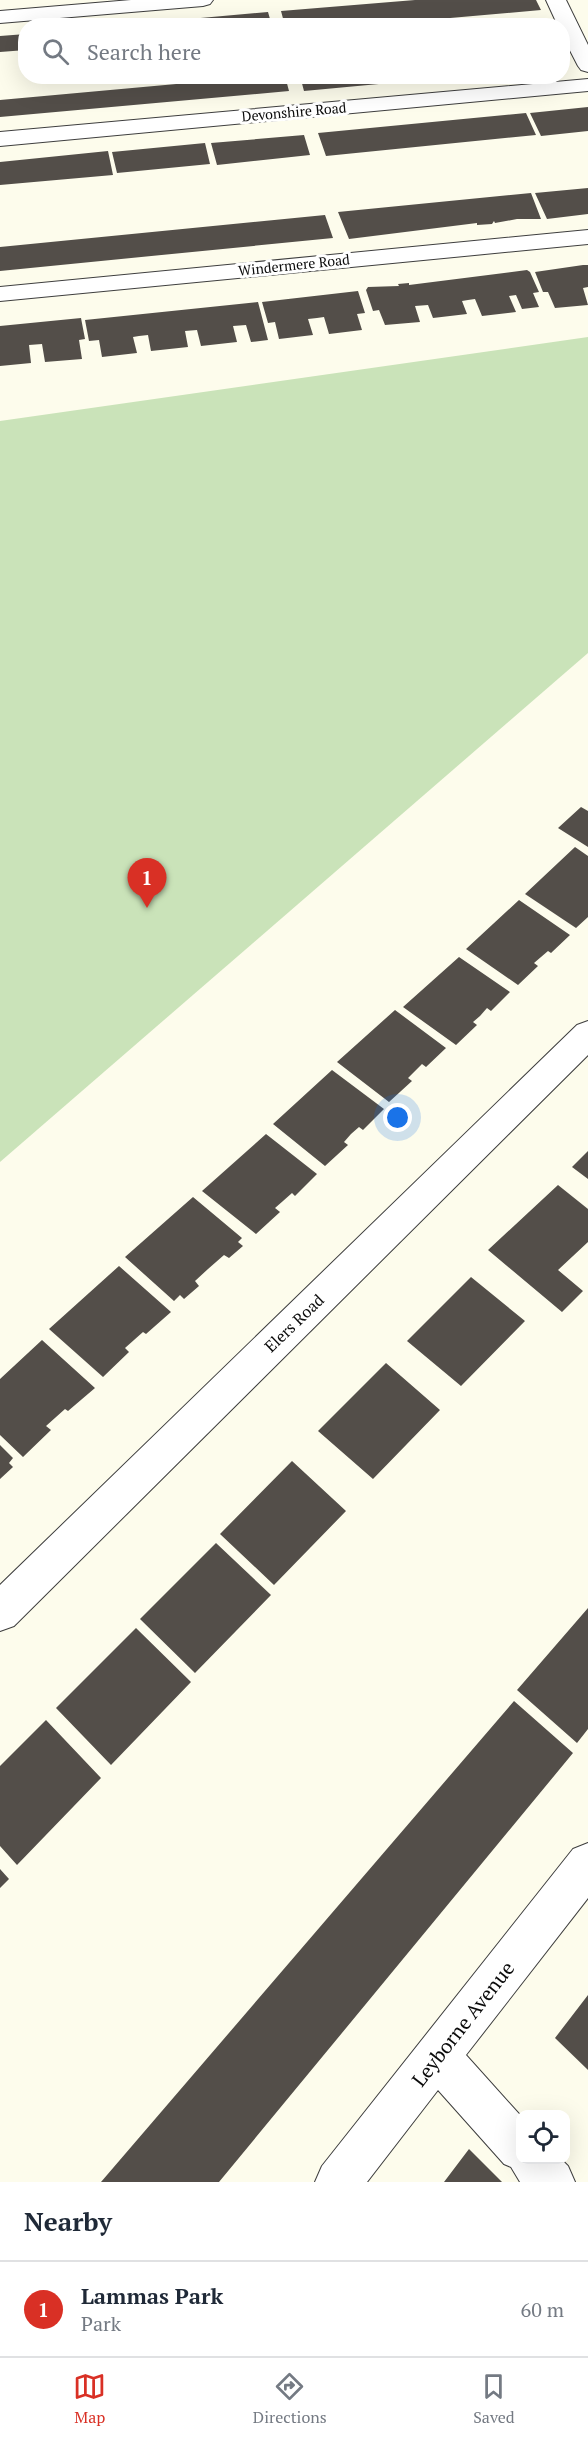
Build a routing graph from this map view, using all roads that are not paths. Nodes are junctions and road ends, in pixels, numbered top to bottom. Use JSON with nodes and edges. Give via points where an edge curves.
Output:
{"nodes":[{"id":1,"x":203,"y":0,"type":"edge"},
{"id":2,"x":556,"y":0,"type":"edge"},
{"id":3,"x":0,"y":17,"type":"edge"},
{"id":4,"x":565,"y":18,"type":"edge"},
{"id":5,"x":570,"y":29,"type":"edge"},
{"id":6,"x":588,"y":66,"type":"edge"},
{"id":7,"x":588,"y":85,"type":"edge"},
{"id":8,"x":0,"y":139,"type":"edge"},
{"id":9,"x":588,"y":237,"type":"edge"},
{"id":10,"x":0,"y":294,"type":"edge"},
{"id":11,"x":588,"y":1034,"type":"edge"},
{"id":12,"x":0,"y":1612,"type":"edge"},
{"id":13,"x":588,"y":1864,"type":"edge"},
{"id":14,"x":438,"y":2057,"type":"junction"},
{"id":15,"x":516,"y":2144,"type":"edge"},
{"id":16,"x":535,"y":2164,"type":"edge"},
{"id":17,"x":338,"y":2182,"type":"edge"},
{"id":18,"x":552,"y":2182,"type":"edge"}],
"edges":[{"from":1,"to":3,"type":"street"},
{"from":2,"to":4,"type":"street"},
{"from":5,"to":6,"type":"street"},
{"from":7,"to":8,"type":"street","name":"Devonshire Road"},
{"from":9,"to":10,"type":"street","name":"Windermere Road"},
{"from":11,"to":12,"type":"street","name":"Elers Road"},
{"from":13,"to":14,"type":"street","name":"Leyborne Avenue"},
{"from":14,"to":15,"type":"street"},
{"from":14,"to":17,"type":"street","name":"Leyborne Avenue"},
{"from":16,"to":18,"type":"street"}]}
